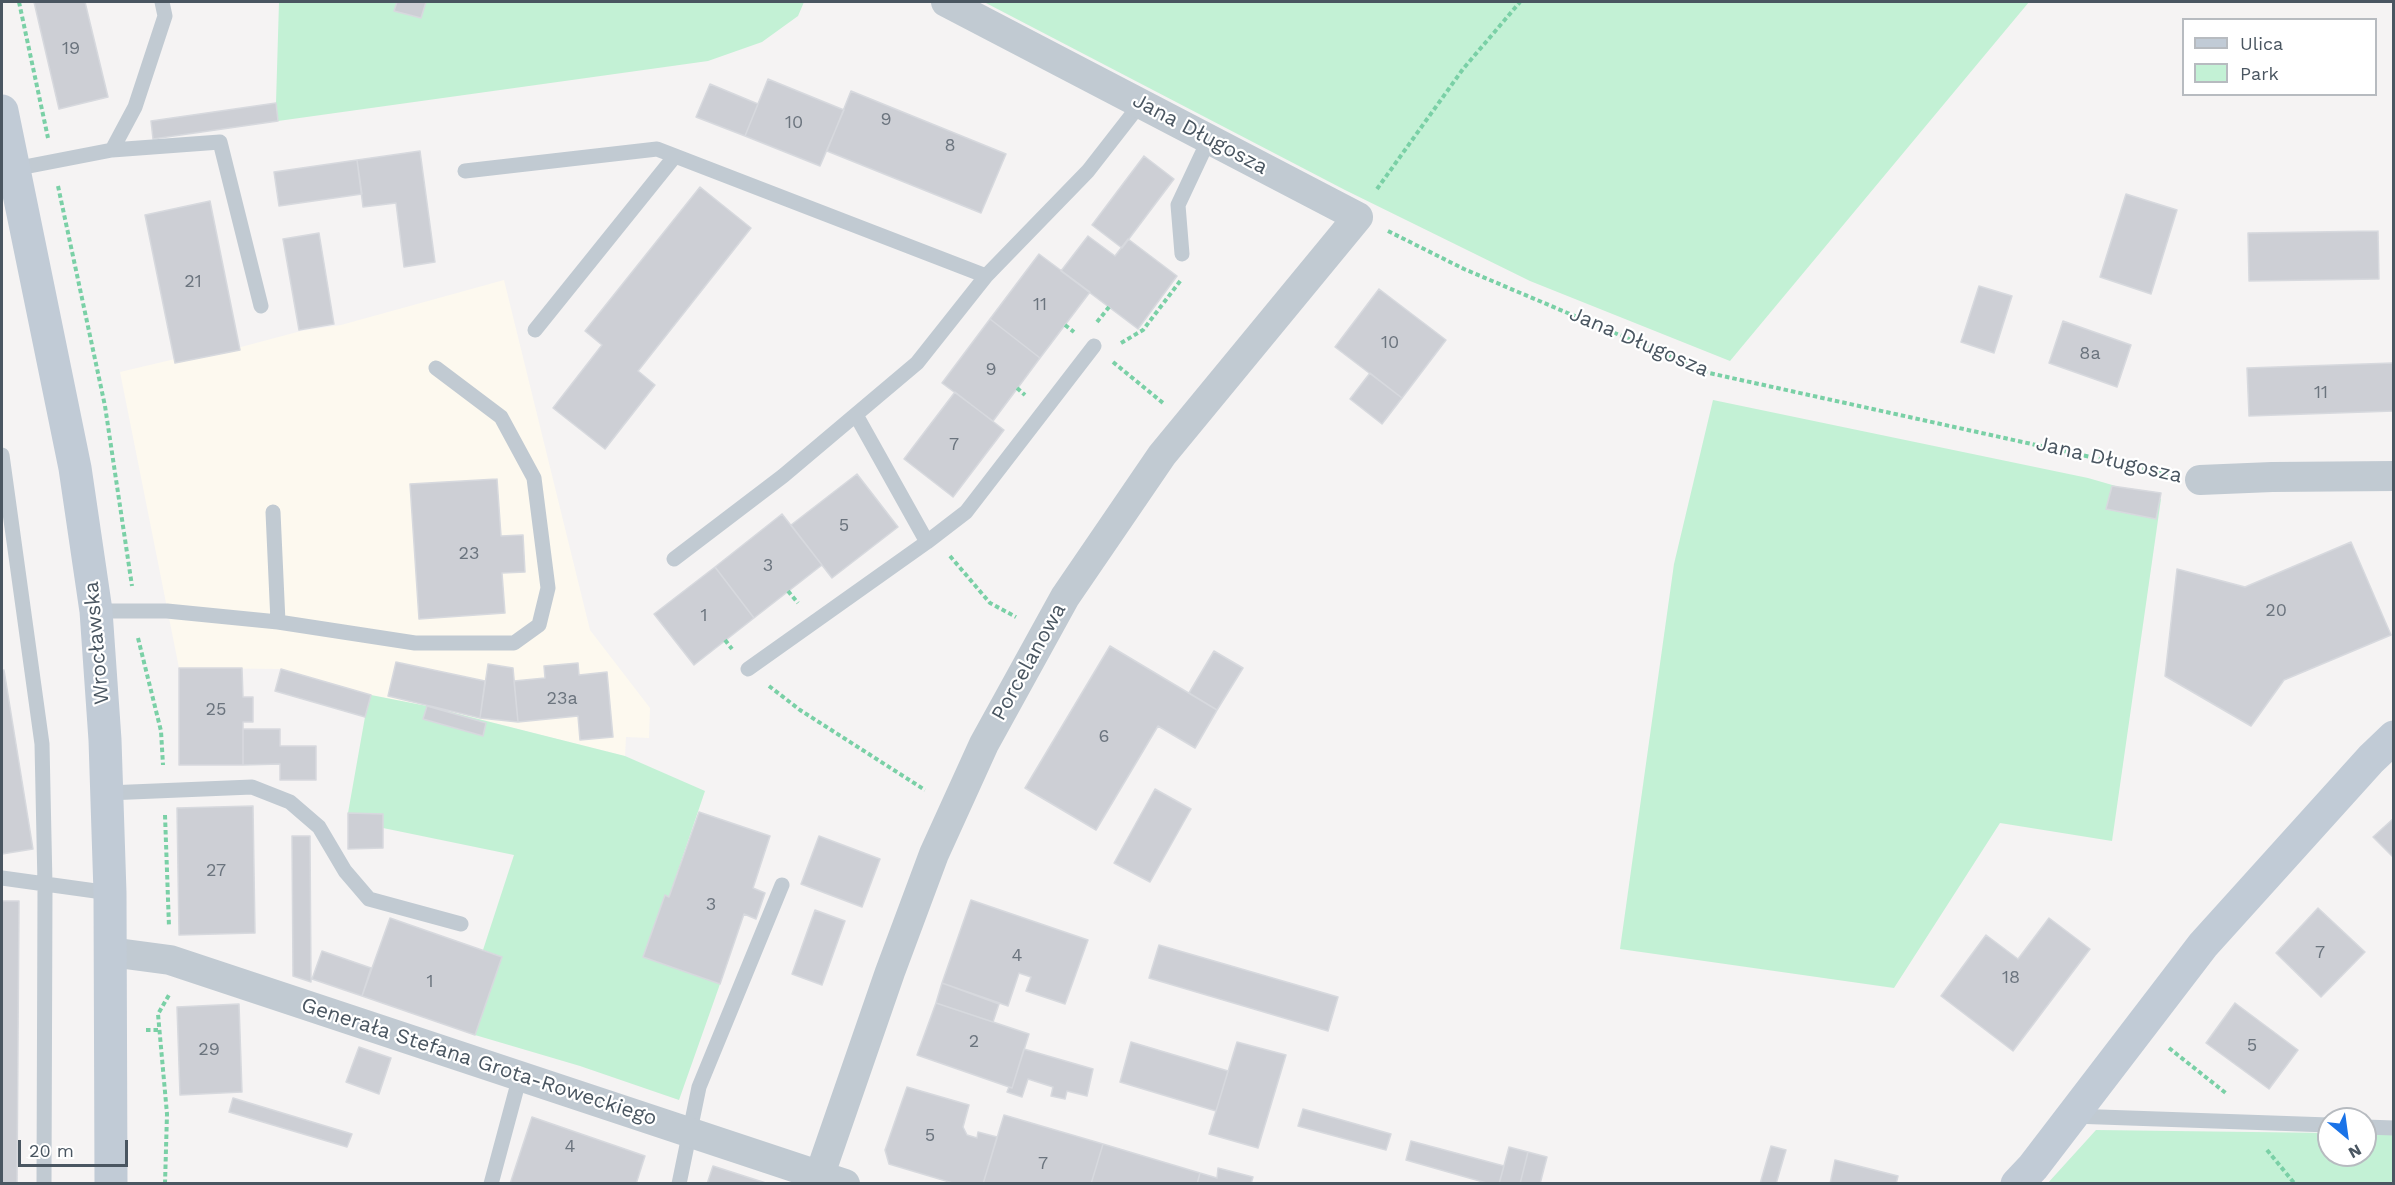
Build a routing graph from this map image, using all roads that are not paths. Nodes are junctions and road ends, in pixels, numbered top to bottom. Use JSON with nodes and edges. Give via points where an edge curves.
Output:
{"nodes":[{"id":1,"x":162,"y":2,"type":"edge"},
{"id":2,"x":946,"y":2,"type":"edge"},
{"id":3,"x":1141,"y":103,"type":"junction"},
{"id":4,"x":2,"y":111,"type":"edge"},
{"id":5,"x":1209,"y":139,"type":"junction"},
{"id":6,"x":112,"y":150,"type":"junction"},
{"id":7,"x":675,"y":156,"type":"junction"},
{"id":8,"x":14,"y":170,"type":"junction"},
{"id":9,"x":465,"y":171,"type":"dead end"},
{"id":10,"x":1358,"y":217,"type":"joint"},
{"id":11,"x":1182,"y":254,"type":"road end"},
{"id":12,"x":986,"y":276,"type":"junction"},
{"id":13,"x":261,"y":306,"type":"dead end"},
{"id":14,"x":535,"y":330,"type":"dead end"},
{"id":15,"x":1098,"y":350,"type":"road end"},
{"id":16,"x":436,"y":368,"type":"dead end"},
{"id":17,"x":856,"y":415,"type":"junction"},
{"id":18,"x":2,"y":454,"type":"edge"},
{"id":19,"x":2394,"y":476,"type":"edge"},
{"id":20,"x":2200,"y":480,"type":"road end"},
{"id":21,"x":273,"y":512,"type":"dead end"},
{"id":22,"x":931,"y":539,"type":"junction"},
{"id":23,"x":674,"y":559,"type":"dead end"},
{"id":24,"x":96,"y":611,"type":"junction"},
{"id":25,"x":278,"y":622,"type":"junction"},
{"id":26,"x":748,"y":669,"type":"road end"},
{"id":27,"x":2394,"y":737,"type":"edge"},
{"id":28,"x":107,"y":794,"type":"junction"},
{"id":29,"x":2,"y":878,"type":"edge"},
{"id":30,"x":45,"y":885,"type":"junction"},
{"id":31,"x":782,"y":885,"type":"dead end"},
{"id":32,"x":110,"y":893,"type":"junction"},
{"id":33,"x":461,"y":924,"type":"dead end"},
{"id":34,"x":110,"y":952,"type":"junction"},
{"id":35,"x":520,"y":1076,"type":"junction"},
{"id":36,"x":2072,"y":1116,"type":"junction"},
{"id":37,"x":2317,"y":1125,"type":"edge"},
{"id":38,"x":2377,"y":1127,"type":"edge"},
{"id":39,"x":2394,"y":1128,"type":"edge"},
{"id":40,"x":690,"y":1132,"type":"junction"},
{"id":41,"x":832,"y":1179,"type":"edge"},
{"id":42,"x":44,"y":1184,"type":"edge"},
{"id":43,"x":111,"y":1184,"type":"edge"},
{"id":44,"x":491,"y":1184,"type":"edge"},
{"id":45,"x":679,"y":1184,"type":"edge"},
{"id":46,"x":2017,"y":1184,"type":"edge"}],
"edges":[{"from":1,"to":6,"type":"lane","via":[[165,16],[135,107]]},
{"from":2,"to":3,"type":"street","name":"Jana Długosza"},
{"from":3,"to":5,"type":"street","name":"Jana Długosza"},
{"from":3,"to":12,"type":"lane","via":[[1088,171]]},
{"from":4,"to":8,"type":"main road","name":"Wrocławska"},
{"from":5,"to":10,"type":"street","name":"Jana Długosza"},
{"from":5,"to":11,"type":"lane","via":[[1178,205]]},
{"from":6,"to":8,"type":"lane"},
{"from":6,"to":13,"type":"lane","via":[[220,142]]},
{"from":7,"to":9,"type":"lane","via":[[657,148]]},
{"from":7,"to":12,"type":"lane"},
{"from":7,"to":14,"type":"lane"},
{"from":8,"to":24,"type":"main road","name":"Wrocławska","via":[[75,468]]},
{"from":10,"to":41,"type":"street","name":"Porcelanowa","via":[[1162,455],[1065,597],[984,744],[934,854],[890,972]]},
{"from":12,"to":17,"type":"lane","via":[[917,363]]},
{"from":15,"to":22,"type":"lane","via":[[966,512]]},
{"from":16,"to":25,"type":"lane","via":[[501,417],[534,478],[548,588],[538,625],[514,644],[415,643]]},
{"from":17,"to":22,"type":"lane"},
{"from":17,"to":23,"type":"lane"},
{"from":18,"to":30,"type":"lane","via":[[42,744]]},
{"from":19,"to":20,"type":"street","name":"Jana Długosza"},
{"from":21,"to":25,"type":"lane"},
{"from":22,"to":26,"type":"lane"},
{"from":24,"to":25,"type":"lane","via":[[167,611]]},
{"from":24,"to":28,"type":"main road","name":"Wrocławska"},
{"from":27,"to":36,"type":"main road","via":[[2203,945]]},
{"from":28,"to":32,"type":"main road","name":"Wrocławska"},
{"from":28,"to":33,"type":"lane","via":[[252,787],[290,802],[318,827],[345,872],[369,899]]},
{"from":29,"to":30,"type":"lane"},
{"from":30,"to":32,"type":"lane"},
{"from":30,"to":42,"type":"lane"},
{"from":31,"to":40,"type":"lane","via":[[699,1087]]},
{"from":32,"to":34,"type":"main road","name":"Wrocławska"},
{"from":34,"to":35,"type":"street","name":"Generała Stefana Grota-Roweckiego","via":[[170,960]]},
{"from":34,"to":43,"type":"main road","name":"Wrocławska"},
{"from":35,"to":40,"type":"street","name":"Generała Stefana Grota-Roweckiego"},
{"from":35,"to":44,"type":"lane"},
{"from":36,"to":37,"type":"lane"},
{"from":36,"to":46,"type":"main road"},
{"from":38,"to":39,"type":"lane"},
{"from":40,"to":41,"type":"street","name":"Generała Stefana Grota-Roweckiego"},
{"from":40,"to":45,"type":"lane"}]}
